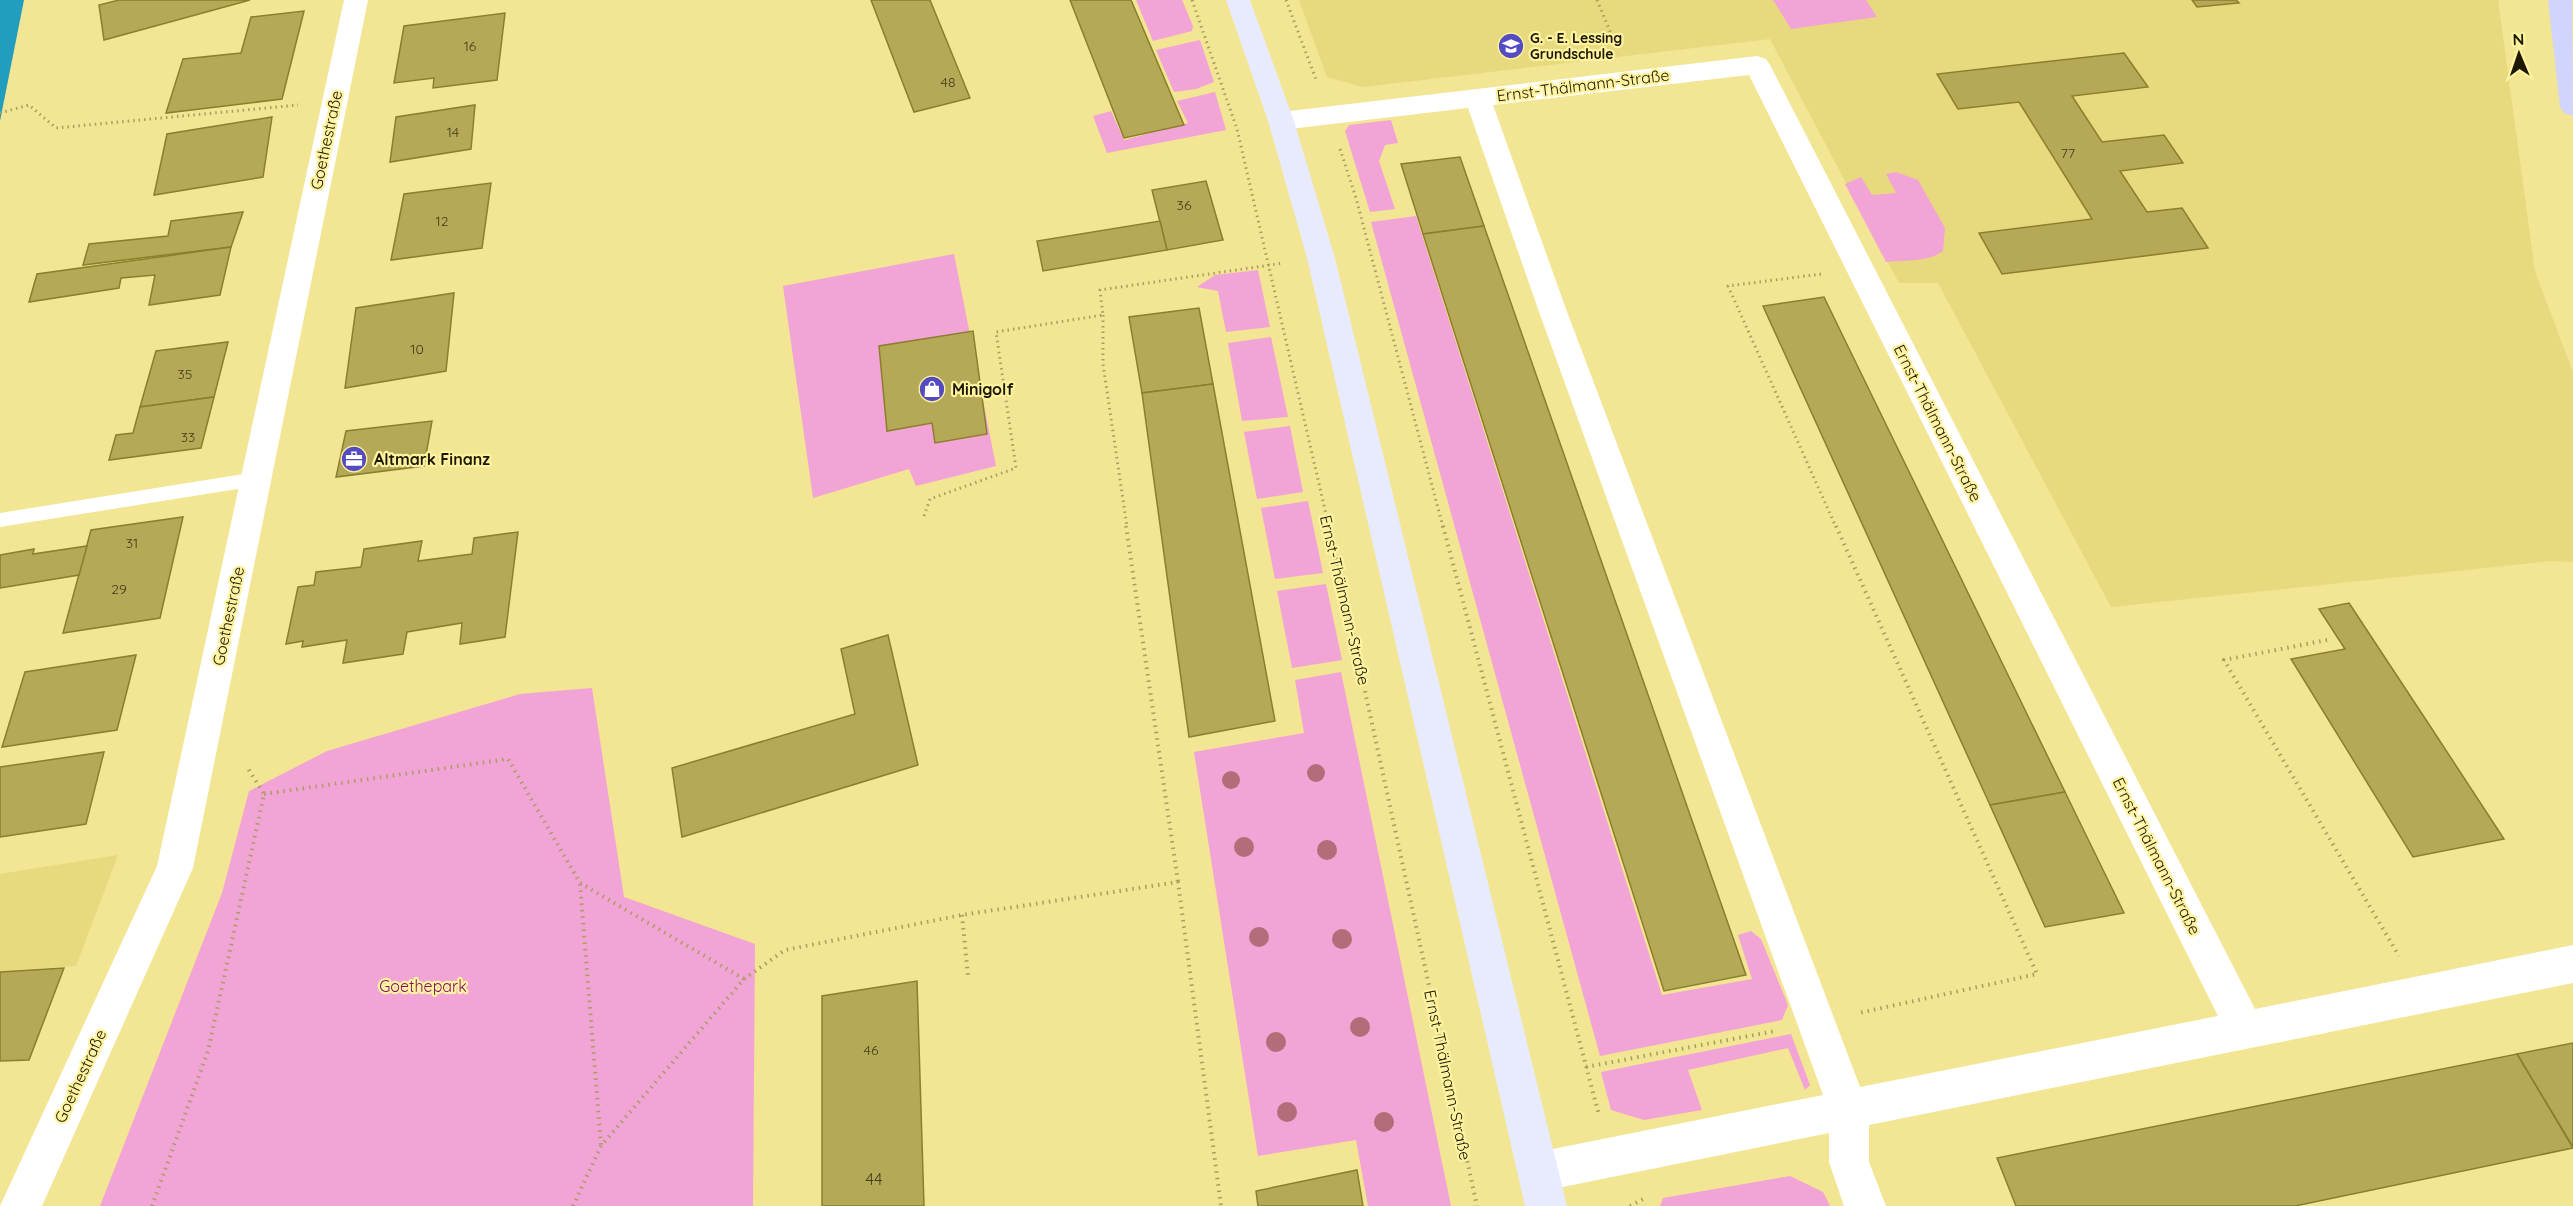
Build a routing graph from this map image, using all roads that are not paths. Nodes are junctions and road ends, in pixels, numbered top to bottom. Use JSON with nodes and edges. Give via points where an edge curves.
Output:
{"nodes":[{"id":1,"x":356,"y":0,"type":"edge"},
{"id":2,"x":1238,"y":0,"type":"edge"},
{"id":3,"x":2560,"y":0,"type":"edge"},
{"id":4,"x":1478,"y":98,"type":"junction"},
{"id":5,"x":2573,"y":107,"type":"edge"},
{"id":6,"x":1281,"y":122,"type":"junction"},
{"id":7,"x":256,"y":478,"type":"junction"},
{"id":8,"x":0,"y":520,"type":"edge"},
{"id":9,"x":2573,"y":964,"type":"edge"},
{"id":10,"x":2246,"y":1031,"type":"junction"},
{"id":11,"x":1849,"y":1110,"type":"junction"},
{"id":12,"x":1542,"y":1189,"type":"edge"},
{"id":13,"x":21,"y":1206,"type":"edge"},
{"id":14,"x":1865,"y":1206,"type":"edge"}],
"edges":[{"from":1,"to":7,"type":"street","name":"Goethestraße"},
{"from":2,"to":6,"type":"main road"},
{"from":3,"to":5,"type":"main road"},
{"from":4,"to":6,"type":"street","name":"Ernst-Thälmann-Straße"},
{"from":4,"to":10,"type":"street","name":"Ernst-Thälmann-Straße","via":[[1756,65]]},
{"from":4,"to":11,"type":"street","name":"Ernst-Thälmann-Straße","via":[[1556,321]]},
{"from":6,"to":12,"type":"main road","via":[[1321,258]]},
{"from":7,"to":8,"type":"lane"},
{"from":7,"to":13,"type":"street","name":"Goethestraße","via":[[175,868]]},
{"from":9,"to":10,"type":"street"},
{"from":10,"to":11,"type":"street"},
{"from":11,"to":12,"type":"street","via":[[1610,1159]]},
{"from":11,"to":14,"type":"street","name":"Ernst-Thälmann-Straße","via":[[1849,1162]]}]}
